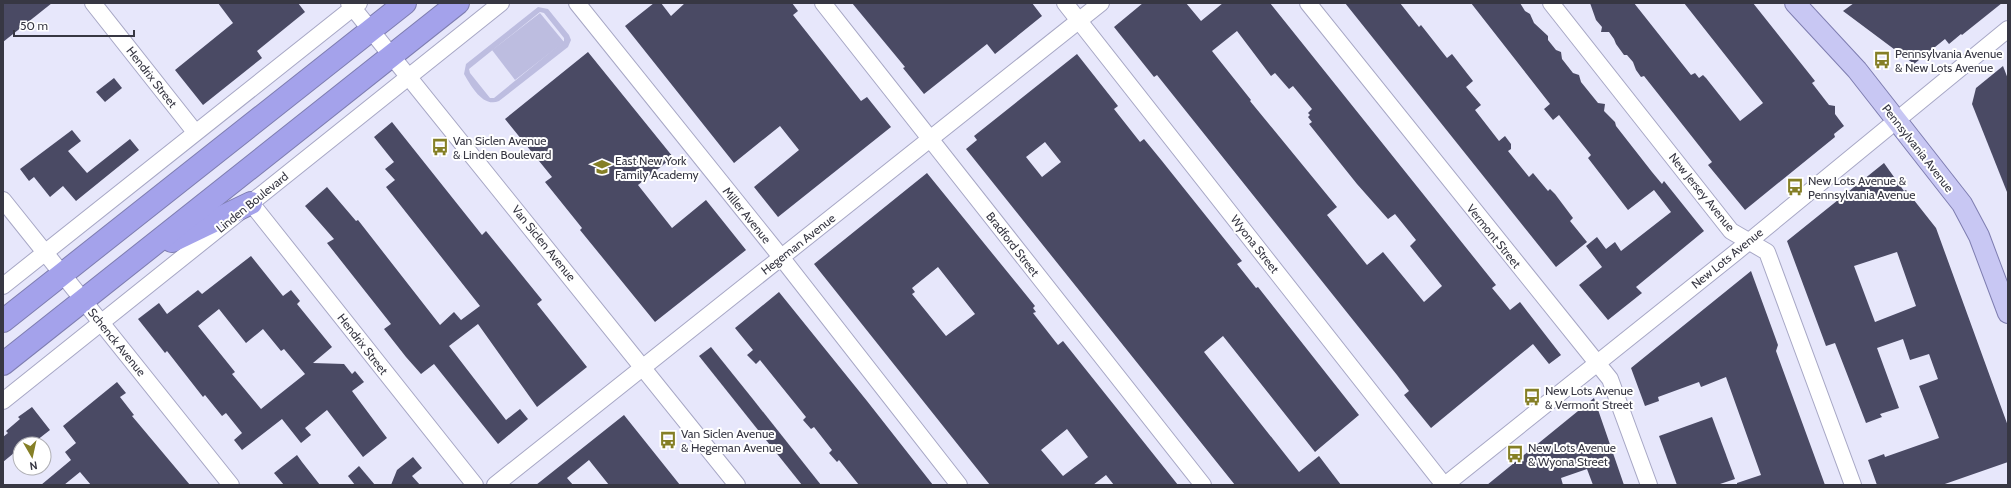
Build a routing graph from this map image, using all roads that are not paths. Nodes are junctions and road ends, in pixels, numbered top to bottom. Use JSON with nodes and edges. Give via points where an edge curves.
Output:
{"nodes":[{"id":1,"x":93,"y":3,"type":"edge"},
{"id":2,"x":404,"y":3,"type":"edge"},
{"id":3,"x":458,"y":3,"type":"edge"},
{"id":4,"x":501,"y":3,"type":"edge"},
{"id":5,"x":578,"y":3,"type":"edge"},
{"id":6,"x":823,"y":3,"type":"edge"},
{"id":7,"x":1065,"y":3,"type":"edge"},
{"id":8,"x":1101,"y":3,"type":"edge"},
{"id":9,"x":1308,"y":3,"type":"edge"},
{"id":10,"x":1551,"y":3,"type":"edge"},
{"id":11,"x":1795,"y":3,"type":"edge"},
{"id":12,"x":354,"y":4,"type":"edge"},
{"id":13,"x":1079,"y":21,"type":"junction"},
{"id":14,"x":2008,"y":29,"type":"edge"},
{"id":15,"x":371,"y":30,"type":"junction"},
{"id":16,"x":392,"y":56,"type":"junction"},
{"id":17,"x":409,"y":76,"type":"junction"},
{"id":18,"x":1897,"y":120,"type":"junction"},
{"id":19,"x":195,"y":132,"type":"junction"},
{"id":20,"x":930,"y":139,"type":"junction"},
{"id":21,"x":3,"y":200,"type":"edge"},
{"id":22,"x":251,"y":202,"type":"junction"},
{"id":23,"x":1749,"y":241,"type":"junction"},
{"id":24,"x":44,"y":252,"type":"junction"},
{"id":25,"x":781,"y":257,"type":"junction"},
{"id":26,"x":133,"y":260,"type":"junction"},
{"id":27,"x":62,"y":274,"type":"junction"},
{"id":28,"x":3,"y":286,"type":"edge"},
{"id":29,"x":83,"y":300,"type":"junction"},
{"id":30,"x":2008,"y":313,"type":"edge"},
{"id":31,"x":3,"y":322,"type":"edge"},
{"id":32,"x":101,"y":323,"type":"junction"},
{"id":33,"x":3,"y":364,"type":"edge"},
{"id":34,"x":1596,"y":364,"type":"junction"},
{"id":35,"x":643,"y":367,"type":"junction"},
{"id":36,"x":3,"y":401,"type":"edge"},
{"id":37,"x":231,"y":485,"type":"edge"},
{"id":38,"x":475,"y":485,"type":"edge"},
{"id":39,"x":495,"y":485,"type":"edge"},
{"id":40,"x":737,"y":485,"type":"edge"},
{"id":41,"x":959,"y":485,"type":"edge"},
{"id":42,"x":1203,"y":485,"type":"edge"},
{"id":43,"x":1445,"y":485,"type":"edge"},
{"id":44,"x":1649,"y":485,"type":"edge"},
{"id":45,"x":1853,"y":485,"type":"edge"}],
"edges":[{"from":1,"to":19,"type":"street","name":"Hendrix Street"},
{"from":2,"to":15,"type":"highway"},
{"from":3,"to":16,"type":"highway"},
{"from":4,"to":17,"type":"street","name":"Linden Boulevard"},
{"from":5,"to":25,"type":"street","name":"Miller Avenue"},
{"from":6,"to":20,"type":"street","name":"Bradford Street"},
{"from":7,"to":13,"type":"street","name":"Wyona Street"},
{"from":8,"to":13,"type":"street","name":"Hegeman Avenue"},
{"from":9,"to":34,"type":"street","name":"Vermont Street"},
{"from":10,"to":23,"type":"street","name":"New Jersey Avenue","via":[[1732,231]]},
{"from":11,"to":18,"type":"main road","name":"Pennsylvania Avenue","via":[[1857,70]]},
{"from":12,"to":15,"type":"street","name":"Van Siclen Avenue"},
{"from":12,"to":19,"type":"street"},
{"from":13,"to":20,"type":"street","name":"Hegeman Avenue"},
{"from":13,"to":43,"type":"street","name":"Wyona Street"},
{"from":14,"to":18,"type":"street","name":"New Lots Avenue"},
{"from":15,"to":16,"type":"street","name":"Van Siclen Avenue"},
{"from":15,"to":27,"type":"highway"},
{"from":16,"to":17,"type":"street","name":"Van Siclen Avenue"},
{"from":16,"to":26,"type":"highway"},
{"from":17,"to":22,"type":"street","name":"Linden Boulevard"},
{"from":17,"to":35,"type":"street","name":"Van Siclen Avenue"},
{"from":18,"to":23,"type":"street","name":"New Lots Avenue"},
{"from":18,"to":30,"type":"main road","name":"Pennsylvania Avenue","via":[[1962,204],[1980,236]]},
{"from":19,"to":24,"type":"street"},
{"from":20,"to":25,"type":"street","name":"Hegeman Avenue"},
{"from":20,"to":42,"type":"street","name":"Bradford Street"},
{"from":21,"to":24,"type":"street","name":"Schenck Avenue"},
{"from":22,"to":26,"type":"highway"},
{"from":22,"to":32,"type":"street","name":"Linden Boulevard"},
{"from":22,"to":38,"type":"street","name":"Hendrix Street"},
{"from":23,"to":34,"type":"street","name":"New Lots Avenue"},
{"from":23,"to":45,"type":"street","name":"New Jersey Avenue","via":[[1767,252]]},
{"from":24,"to":27,"type":"street","name":"Schenck Avenue"},
{"from":24,"to":28,"type":"street"},
{"from":25,"to":35,"type":"street","name":"Hegeman Avenue"},
{"from":25,"to":41,"type":"street","name":"Miller Avenue"},
{"from":26,"to":29,"type":"highway"},
{"from":27,"to":29,"type":"street","name":"Schenck Avenue"},
{"from":27,"to":31,"type":"highway"},
{"from":29,"to":32,"type":"street","name":"Schenck Avenue"},
{"from":29,"to":33,"type":"highway"},
{"from":32,"to":36,"type":"street","name":"Linden Boulevard"},
{"from":32,"to":37,"type":"street","name":"Schenck Avenue"},
{"from":34,"to":43,"type":"street","name":"New Lots Avenue"},
{"from":34,"to":44,"type":"street","name":"Vermont Street","via":[[1610,379]]},
{"from":35,"to":39,"type":"street","name":"Hegeman Avenue"},
{"from":35,"to":40,"type":"street","name":"Van Siclen Avenue"}]}
